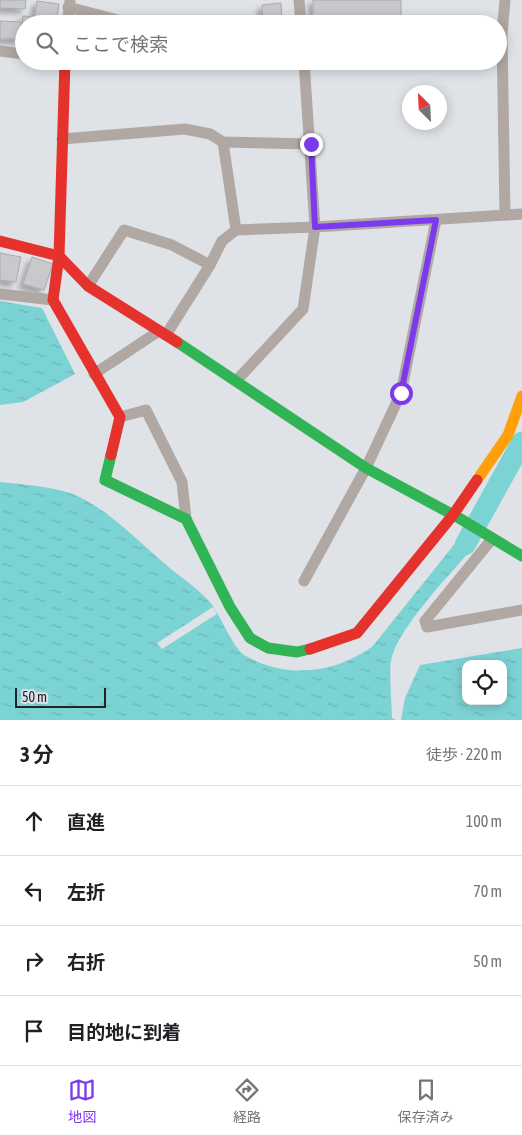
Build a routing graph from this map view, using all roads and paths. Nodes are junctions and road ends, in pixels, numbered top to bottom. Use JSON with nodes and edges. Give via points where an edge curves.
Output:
{"nodes":[{"id":1,"x":299,"y":0,"type":"edge"},
{"id":2,"x":505,"y":0,"type":"edge"},
{"id":3,"x":69,"y":4,"type":"edge"},
{"id":4,"x":104,"y":15,"type":"edge"},
{"id":5,"x":300,"y":15,"type":"edge"},
{"id":6,"x":503,"y":15,"type":"edge"},
{"id":7,"x":0,"y":51,"type":"edge"},
{"id":8,"x":15,"y":53,"type":"edge"},
{"id":9,"x":65,"y":70,"type":"edge"},
{"id":10,"x":305,"y":70,"type":"edge"},
{"id":11,"x":501,"y":70,"type":"edge"},
{"id":12,"x":62,"y":139,"type":"junction"},
{"id":13,"x":223,"y":142,"type":"junction"},
{"id":14,"x":311,"y":144,"type":"junction"},
{"id":15,"x":505,"y":214,"type":"junction"},
{"id":16,"x":522,"y":214,"type":"edge"},
{"id":17,"x":436,"y":220,"type":"junction"},
{"id":18,"x":315,"y":227,"type":"junction"},
{"id":19,"x":236,"y":230,"type":"junction"},
{"id":20,"x":0,"y":241,"type":"edge"},
{"id":21,"x":59,"y":256,"type":"junction"},
{"id":22,"x":210,"y":265,"type":"junction"},
{"id":23,"x":88,"y":286,"type":"junction"},
{"id":24,"x":0,"y":294,"type":"edge"},
{"id":25,"x":53,"y":300,"type":"junction"},
{"id":26,"x":163,"y":333,"type":"junction"},
{"id":27,"x":94,"y":374,"type":"junction"},
{"id":28,"x":237,"y":380,"type":"junction"},
{"id":29,"x":522,"y":396,"type":"edge"},
{"id":30,"x":120,"y":417,"type":"junction"},
{"id":31,"x":366,"y":468,"type":"junction"},
{"id":32,"x":456,"y":516,"type":"junction"},
{"id":33,"x":186,"y":518,"type":"junction"},
{"id":34,"x":492,"y":539,"type":"junction"},
{"id":35,"x":522,"y":556,"type":"edge"},
{"id":36,"x":304,"y":581,"type":"dead end"},
{"id":37,"x":522,"y":610,"type":"edge"}],
"edges":[{"from":1,"to":5,"type":"street"},
{"from":2,"to":6,"type":"street"},
{"from":3,"to":4,"type":"street"},
{"from":7,"to":8,"type":"street"},
{"from":9,"to":12,"type":"street"},
{"from":10,"to":14,"type":"street"},
{"from":11,"to":15,"type":"street"},
{"from":12,"to":13,"type":"street","via":[[185,129],[210,134]]},
{"from":12,"to":21,"type":"street"},
{"from":13,"to":14,"type":"street"},
{"from":13,"to":19,"type":"street"},
{"from":14,"to":18,"type":"street"},
{"from":15,"to":16,"type":"street"},
{"from":15,"to":17,"type":"street"},
{"from":17,"to":18,"type":"street"},
{"from":17,"to":31,"type":"street","via":[[401,393]]},
{"from":18,"to":19,"type":"street"},
{"from":18,"to":28,"type":"street","via":[[303,309]]},
{"from":19,"to":22,"type":"street","via":[[222,241]]},
{"from":20,"to":21,"type":"street"},
{"from":21,"to":23,"type":"street"},
{"from":21,"to":25,"type":"street"},
{"from":22,"to":23,"type":"street","via":[[172,244],[124,230]]},
{"from":22,"to":26,"type":"street"},
{"from":23,"to":26,"type":"street"},
{"from":24,"to":25,"type":"street"},
{"from":25,"to":27,"type":"street"},
{"from":26,"to":27,"type":"street"},
{"from":26,"to":28,"type":"street"},
{"from":27,"to":30,"type":"street"},
{"from":28,"to":31,"type":"street"},
{"from":29,"to":32,"type":"street","via":[[508,435]]},
{"from":30,"to":33,"type":"street","via":[[146,410],[182,482]]},
{"from":30,"to":33,"type":"street","via":[[105,480]]},
{"from":31,"to":32,"type":"street"},
{"from":31,"to":36,"type":"street"},
{"from":32,"to":33,"type":"street","via":[[357,633],[297,652],[268,648],[250,638],[230,607]]},
{"from":32,"to":34,"type":"street"},
{"from":34,"to":35,"type":"street"},
{"from":34,"to":37,"type":"street","via":[[424,621],[427,627]]}]}
